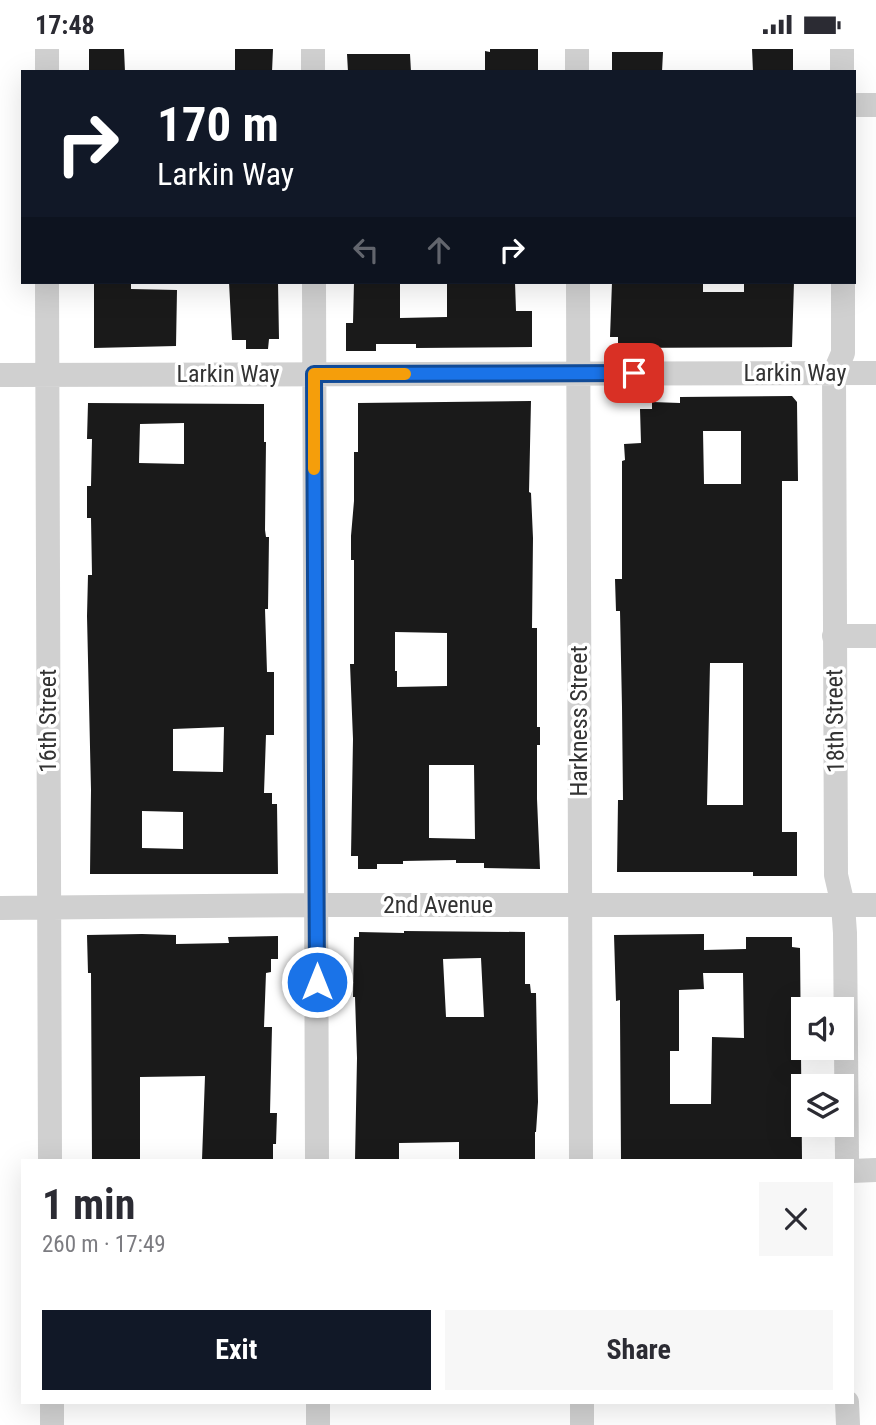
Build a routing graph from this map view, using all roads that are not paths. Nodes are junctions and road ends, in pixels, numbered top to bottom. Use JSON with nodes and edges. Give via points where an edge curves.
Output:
{"nodes":[{"id":1,"x":47,"y":49,"type":"edge"},
{"id":2,"x":313,"y":49,"type":"edge"},
{"id":3,"x":577,"y":49,"type":"edge"},
{"id":4,"x":842,"y":49,"type":"edge"},
{"id":5,"x":47,"y":70,"type":"edge"},
{"id":6,"x":313,"y":70,"type":"edge"},
{"id":7,"x":577,"y":70,"type":"edge"},
{"id":8,"x":842,"y":70,"type":"edge"},
{"id":9,"x":856,"y":105,"type":"edge"},
{"id":10,"x":876,"y":105,"type":"edge"},
{"id":11,"x":47,"y":284,"type":"edge"},
{"id":12,"x":314,"y":284,"type":"edge"},
{"id":13,"x":578,"y":284,"type":"edge"},
{"id":14,"x":843,"y":284,"type":"edge"},
{"id":15,"x":578,"y":373,"type":"junction"},
{"id":16,"x":834,"y":373,"type":"junction"},
{"id":17,"x":876,"y":373,"type":"edge"},
{"id":18,"x":314,"y":374,"type":"junction"},
{"id":19,"x":0,"y":375,"type":"edge"},
{"id":20,"x":47,"y":375,"type":"junction"},
{"id":21,"x":834,"y":636,"type":"junction"},
{"id":22,"x":876,"y":636,"type":"edge"},
{"id":23,"x":316,"y":905,"type":"junction"},
{"id":24,"x":844,"y":905,"type":"junction"},
{"id":25,"x":876,"y":905,"type":"edge"},
{"id":26,"x":580,"y":906,"type":"junction"},
{"id":27,"x":0,"y":908,"type":"edge"},
{"id":28,"x":48,"y":908,"type":"junction"},
{"id":29,"x":50,"y":1159,"type":"edge"},
{"id":30,"x":317,"y":1159,"type":"edge"},
{"id":31,"x":581,"y":1159,"type":"edge"},
{"id":32,"x":847,"y":1159,"type":"edge"},
{"id":33,"x":876,"y":1170,"type":"edge"},
{"id":34,"x":854,"y":1171,"type":"edge"},
{"id":35,"x":52,"y":1404,"type":"edge"},
{"id":36,"x":318,"y":1404,"type":"edge"},
{"id":37,"x":582,"y":1404,"type":"edge"},
{"id":38,"x":848,"y":1404,"type":"edge"},
{"id":39,"x":52,"y":1425,"type":"edge"},
{"id":40,"x":318,"y":1425,"type":"edge"},
{"id":41,"x":582,"y":1425,"type":"edge"},
{"id":42,"x":848,"y":1425,"type":"edge"}],
"edges":[{"from":1,"to":5,"type":"street"},
{"from":2,"to":6,"type":"street"},
{"from":3,"to":7,"type":"street"},
{"from":4,"to":8,"type":"street"},
{"from":9,"to":10,"type":"street"},
{"from":11,"to":20,"type":"street","name":"16th Street"},
{"from":12,"to":18,"type":"street"},
{"from":13,"to":15,"type":"street","name":"Harkness Street"},
{"from":14,"to":16,"type":"street","name":"18th Street","via":[[843,353]]},
{"from":15,"to":16,"type":"street","name":"Larkin Way"},
{"from":15,"to":18,"type":"street","name":"Larkin Way"},
{"from":15,"to":26,"type":"street","name":"Harkness Street"},
{"from":16,"to":17,"type":"street","name":"Larkin Way"},
{"from":16,"to":21,"type":"street","name":"18th Street"},
{"from":18,"to":20,"type":"street","name":"Larkin Way"},
{"from":18,"to":23,"type":"street"},
{"from":19,"to":20,"type":"street","name":"Larkin Way"},
{"from":20,"to":28,"type":"street","name":"16th Street"},
{"from":21,"to":22,"type":"street"},
{"from":21,"to":24,"type":"street","name":"18th Street","via":[[836,875]]},
{"from":23,"to":26,"type":"street","name":"2nd Avenue"},
{"from":23,"to":28,"type":"street","name":"2nd Avenue"},
{"from":23,"to":30,"type":"street"},
{"from":24,"to":25,"type":"street","name":"2nd Avenue"},
{"from":24,"to":26,"type":"street","name":"2nd Avenue"},
{"from":24,"to":32,"type":"street","name":"18th Street"},
{"from":26,"to":31,"type":"street","name":"Harkness Street"},
{"from":27,"to":28,"type":"street","name":"2nd Avenue"},
{"from":28,"to":29,"type":"street","name":"16th Street"},
{"from":33,"to":34,"type":"street"},
{"from":35,"to":39,"type":"street"},
{"from":36,"to":40,"type":"street"},
{"from":37,"to":41,"type":"street"},
{"from":38,"to":42,"type":"street"}]}
